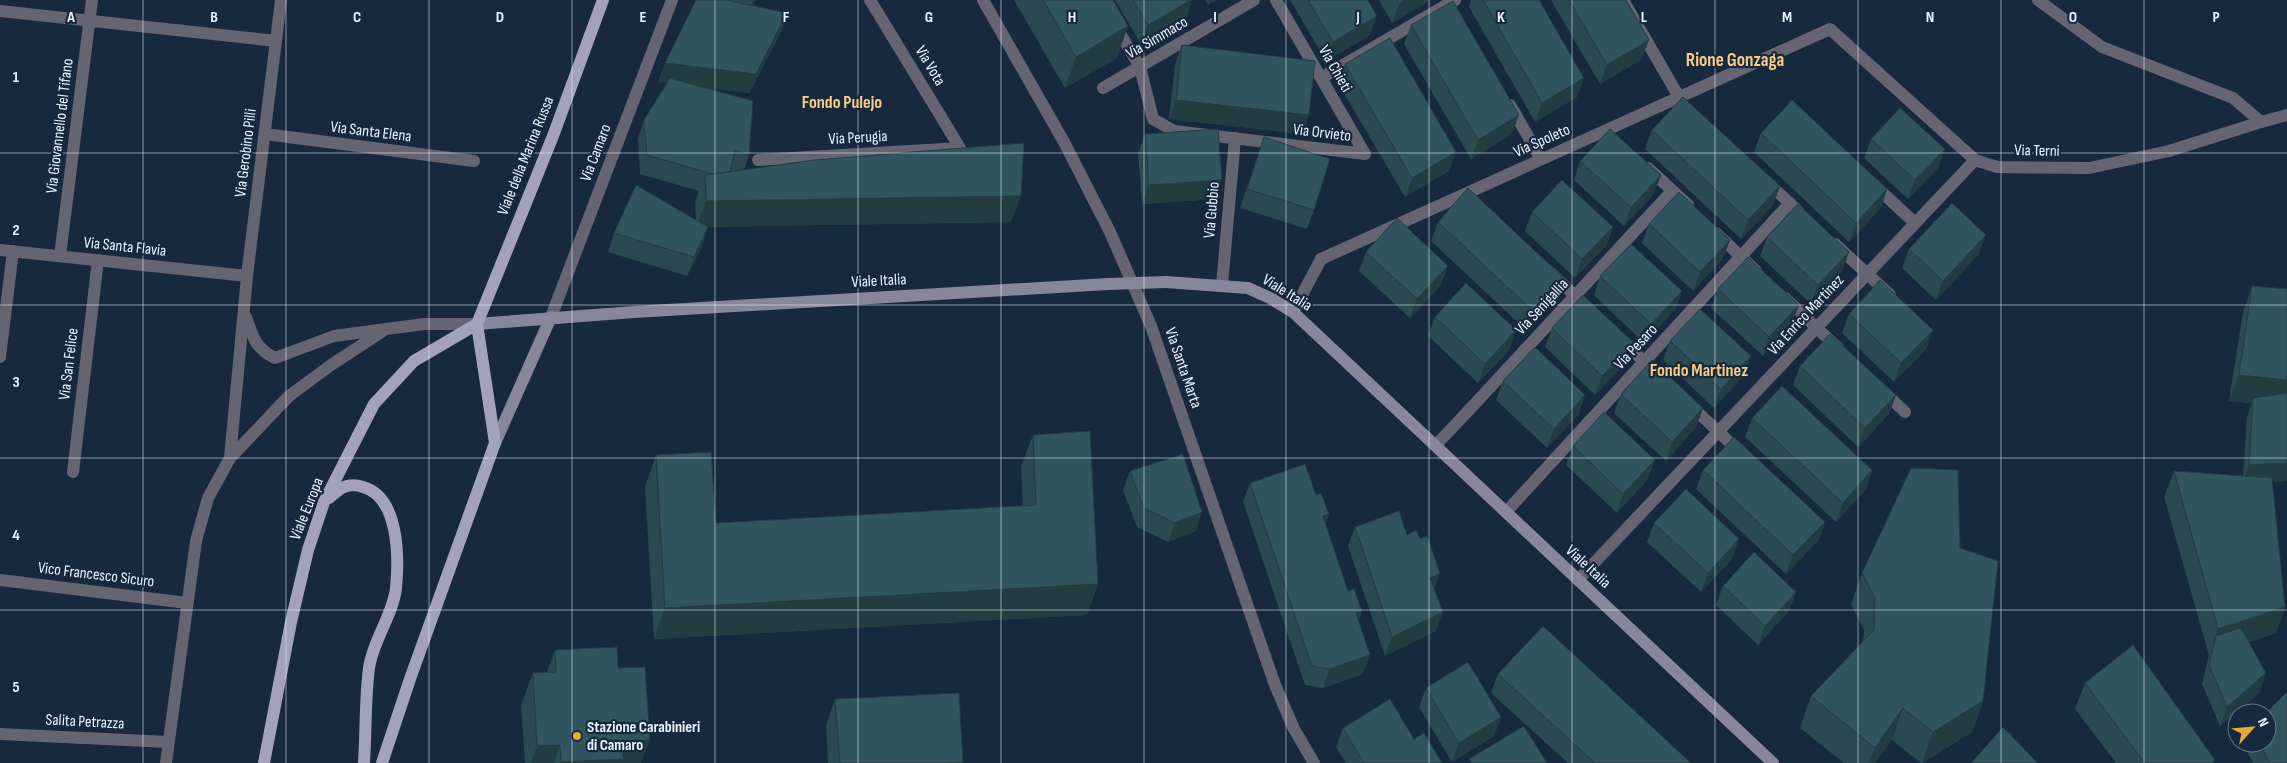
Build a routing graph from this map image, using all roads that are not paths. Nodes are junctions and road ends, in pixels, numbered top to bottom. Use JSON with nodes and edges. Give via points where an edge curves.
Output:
{"nodes":[{"id":1,"x":92,"y":0,"type":"edge"},
{"id":2,"x":281,"y":0,"type":"edge"},
{"id":3,"x":603,"y":0,"type":"edge"},
{"id":4,"x":672,"y":0,"type":"edge"},
{"id":5,"x":870,"y":0,"type":"edge"},
{"id":6,"x":983,"y":0,"type":"edge"},
{"id":7,"x":1100,"y":0,"type":"edge"},
{"id":8,"x":1254,"y":0,"type":"edge"},
{"id":9,"x":1276,"y":0,"type":"edge"},
{"id":10,"x":1623,"y":0,"type":"edge"},
{"id":11,"x":2038,"y":0,"type":"edge"},
{"id":12,"x":1453,"y":3,"type":"edge"},
{"id":13,"x":0,"y":11,"type":"edge"},
{"id":14,"x":89,"y":21,"type":"junction"},
{"id":15,"x":1830,"y":29,"type":"joint"},
{"id":16,"x":276,"y":41,"type":"junction"},
{"id":17,"x":1140,"y":67,"type":"junction"},
{"id":18,"x":1321,"y":78,"type":"junction"},
{"id":19,"x":1103,"y":88,"type":"dead end"},
{"id":20,"x":1503,"y":94,"type":"edge"},
{"id":21,"x":1679,"y":97,"type":"junction"},
{"id":22,"x":2287,"y":116,"type":"edge"},
{"id":23,"x":2261,"y":122,"type":"junction"},
{"id":24,"x":265,"y":134,"type":"junction"},
{"id":25,"x":1235,"y":138,"type":"junction"},
{"id":26,"x":960,"y":148,"type":"joint"},
{"id":27,"x":1365,"y":154,"type":"joint"},
{"id":28,"x":1636,"y":157,"type":"edge"},
{"id":29,"x":758,"y":160,"type":"dead end"},
{"id":30,"x":1541,"y":160,"type":"junction"},
{"id":31,"x":1975,"y":160,"type":"junction"},
{"id":32,"x":474,"y":161,"type":"dead end"},
{"id":33,"x":1758,"y":173,"type":"edge"},
{"id":34,"x":1867,"y":178,"type":"edge"},
{"id":35,"x":1672,"y":191,"type":"junction"},
{"id":36,"x":1790,"y":203,"type":"junction"},
{"id":37,"x":1811,"y":223,"type":"edge"},
{"id":38,"x":1915,"y":223,"type":"junction"},
{"id":39,"x":1825,"y":236,"type":"edge"},
{"id":40,"x":6,"y":251,"type":"edge"},
{"id":41,"x":60,"y":256,"type":"junction"},
{"id":42,"x":1741,"y":257,"type":"junction"},
{"id":43,"x":98,"y":260,"type":"junction"},
{"id":44,"x":1539,"y":261,"type":"edge"},
{"id":45,"x":1867,"y":274,"type":"junction"},
{"id":46,"x":248,"y":276,"type":"junction"},
{"id":47,"x":1222,"y":285,"type":"junction"},
{"id":48,"x":1575,"y":296,"type":"junction"},
{"id":49,"x":1901,"y":305,"type":"edge"},
{"id":50,"x":244,"y":310,"type":"junction"},
{"id":51,"x":1293,"y":312,"type":"junction"},
{"id":52,"x":551,"y":318,"type":"junction"},
{"id":53,"x":477,"y":324,"type":"junction"},
{"id":54,"x":1816,"y":328,"type":"junction"},
{"id":55,"x":386,"y":329,"type":"junction"},
{"id":56,"x":0,"y":357,"type":"edge"},
{"id":57,"x":1850,"y":360,"type":"edge"},
{"id":58,"x":1644,"y":362,"type":"junction"},
{"id":59,"x":1871,"y":380,"type":"edge"},
{"id":60,"x":1905,"y":412,"type":"dead end"},
{"id":61,"x":1718,"y":432,"type":"junction"},
{"id":62,"x":495,"y":443,"type":"junction"},
{"id":63,"x":1436,"y":445,"type":"junction"},
{"id":64,"x":230,"y":458,"type":"junction"},
{"id":65,"x":1753,"y":465,"type":"edge"},
{"id":66,"x":73,"y":472,"type":"dead end"},
{"id":67,"x":324,"y":502,"type":"junction"},
{"id":68,"x":1506,"y":512,"type":"junction"},
{"id":69,"x":0,"y":580,"type":"edge"},
{"id":70,"x":1578,"y":580,"type":"junction"},
{"id":71,"x":188,"y":603,"type":"junction"},
{"id":72,"x":0,"y":735,"type":"edge"},
{"id":73,"x":168,"y":742,"type":"junction"},
{"id":74,"x":166,"y":763,"type":"edge"},
{"id":75,"x":264,"y":763,"type":"edge"},
{"id":76,"x":364,"y":763,"type":"edge"},
{"id":77,"x":382,"y":763,"type":"edge"},
{"id":78,"x":1314,"y":763,"type":"edge"},
{"id":79,"x":1773,"y":763,"type":"edge"}],
"edges":[{"from":1,"to":14,"type":"street","name":"Via Giovannello del Tifano"},
{"from":2,"to":16,"type":"street","name":"Via Gerobino Pilli"},
{"from":3,"to":53,"type":"main road","name":"Viale della Marina Russa","via":[[553,136]]},
{"from":4,"to":52,"type":"street","name":"Via Camaro"},
{"from":5,"to":26,"type":"street","name":"Via Vota"},
{"from":6,"to":78,"type":"street","name":"Via Santa Marta","via":[[1064,142],[1110,232],[1151,326],[1275,686]]},
{"from":7,"to":17,"type":"street","name":"Via Orvieto"},
{"from":8,"to":17,"type":"street","name":"Via Simmaco"},
{"from":9,"to":18,"type":"street","name":"Via Chieti"},
{"from":10,"to":21,"type":"street"},
{"from":11,"to":23,"type":"street","via":[[2102,47],[2234,98]]},
{"from":12,"to":18,"type":"street"},
{"from":13,"to":14,"type":"street"},
{"from":14,"to":16,"type":"street"},
{"from":14,"to":41,"type":"street","name":"Via Giovannello del Tifano"},
{"from":15,"to":21,"type":"street","name":"Via Spoleto"},
{"from":15,"to":31,"type":"street","name":"Via Terni"},
{"from":16,"to":24,"type":"street","name":"Via Gerobino Pilli"},
{"from":17,"to":19,"type":"street","name":"Via Simmaco"},
{"from":17,"to":25,"type":"street","name":"Via Orvieto","via":[[1153,119],[1174,131]]},
{"from":18,"to":27,"type":"street","name":"Via Chieti"},
{"from":20,"to":30,"type":"street"},
{"from":21,"to":30,"type":"street","name":"Via Spoleto","via":[[1611,133]]},
{"from":22,"to":23,"type":"street","name":"Via Terni"},
{"from":23,"to":31,"type":"street","name":"Via Terni","via":[[2169,151],[2089,168],[1997,167]]},
{"from":24,"to":32,"type":"street","name":"Via Santa Elena"},
{"from":24,"to":46,"type":"street","name":"Via Gerobino Pilli"},
{"from":25,"to":27,"type":"street","name":"Via Orvieto"},
{"from":25,"to":47,"type":"street","name":"Via Gubbio"},
{"from":26,"to":29,"type":"street","name":"Via Perugia"},
{"from":28,"to":35,"type":"street"},
{"from":30,"to":51,"type":"street","name":"Via Spoleto","via":[[1470,196],[1321,259]]},
{"from":31,"to":38,"type":"street","name":"Via Enrico Martinez"},
{"from":33,"to":36,"type":"street"},
{"from":34,"to":38,"type":"street"},
{"from":35,"to":42,"type":"street"},
{"from":35,"to":48,"type":"street","name":"Via Senigallia"},
{"from":36,"to":37,"type":"street"},
{"from":36,"to":42,"type":"street","name":"Via Pesaro"},
{"from":38,"to":45,"type":"street","name":"Via Enrico Martinez"},
{"from":39,"to":45,"type":"street"},
{"from":40,"to":41,"type":"street","name":"Via Santa Flavia"},
{"from":40,"to":56,"type":"street"},
{"from":41,"to":43,"type":"street","name":"Via Santa Flavia"},
{"from":42,"to":54,"type":"street"},
{"from":42,"to":58,"type":"street","name":"Via Pesaro"},
{"from":43,"to":46,"type":"street","name":"Via Santa Flavia"},
{"from":43,"to":66,"type":"street","name":"Via San Felice"},
{"from":44,"to":48,"type":"street"},
{"from":45,"to":49,"type":"street"},
{"from":45,"to":54,"type":"street","name":"Via Enrico Martinez"},
{"from":46,"to":50,"type":"street","name":"Via Gerobino Pilli"},
{"from":47,"to":51,"type":"main road","name":"Viale Italia","via":[[1248,288]]},
{"from":47,"to":52,"type":"main road","name":"Viale Italia","bridge":true,"via":[[1166,282],[1108,284]]},
{"from":48,"to":58,"type":"street"},
{"from":48,"to":63,"type":"street","name":"Via Senigallia"},
{"from":50,"to":55,"type":"street","via":[[253,338],[262,351],[275,358],[334,336]]},
{"from":50,"to":64,"type":"street","name":"Via Gerobino Pilli"},
{"from":51,"to":63,"type":"main road","name":"Viale Italia"},
{"from":52,"to":53,"type":"main road","name":"Viale Italia"},
{"from":52,"to":62,"type":"main road"},
{"from":53,"to":55,"type":"street","via":[[424,324]]},
{"from":53,"to":62,"type":"main road"},
{"from":53,"to":67,"type":"main road","name":"Viale Europa","via":[[414,360],[374,404]]},
{"from":54,"to":57,"type":"street"},
{"from":54,"to":61,"type":"street","name":"Via Enrico Martinez"},
{"from":55,"to":64,"type":"street","via":[[289,396]]},
{"from":58,"to":61,"type":"street"},
{"from":58,"to":68,"type":"street","name":"Via Pesaro"},
{"from":59,"to":60,"type":"street"},
{"from":61,"to":65,"type":"street"},
{"from":61,"to":70,"type":"street","name":"Via Enrico Martinez"},
{"from":62,"to":77,"type":"main road"},
{"from":63,"to":68,"type":"main road","name":"Viale Italia"},
{"from":64,"to":71,"type":"street","via":[[208,498],[196,541]]},
{"from":67,"to":75,"type":"main road","name":"Viale Europa","via":[[293,613]]},
{"from":67,"to":76,"type":"main road","via":[[351,484],[370,489],[386,506],[396,541],[396,590],[369,666]]},
{"from":68,"to":70,"type":"main road","name":"Viale Italia"},
{"from":69,"to":71,"type":"street","name":"Vico Francesco Sicuro"},
{"from":70,"to":79,"type":"main road","name":"Viale Italia"},
{"from":71,"to":73,"type":"street"},
{"from":72,"to":73,"type":"street","name":"Salita Petrazza"},
{"from":73,"to":74,"type":"street"}]}
